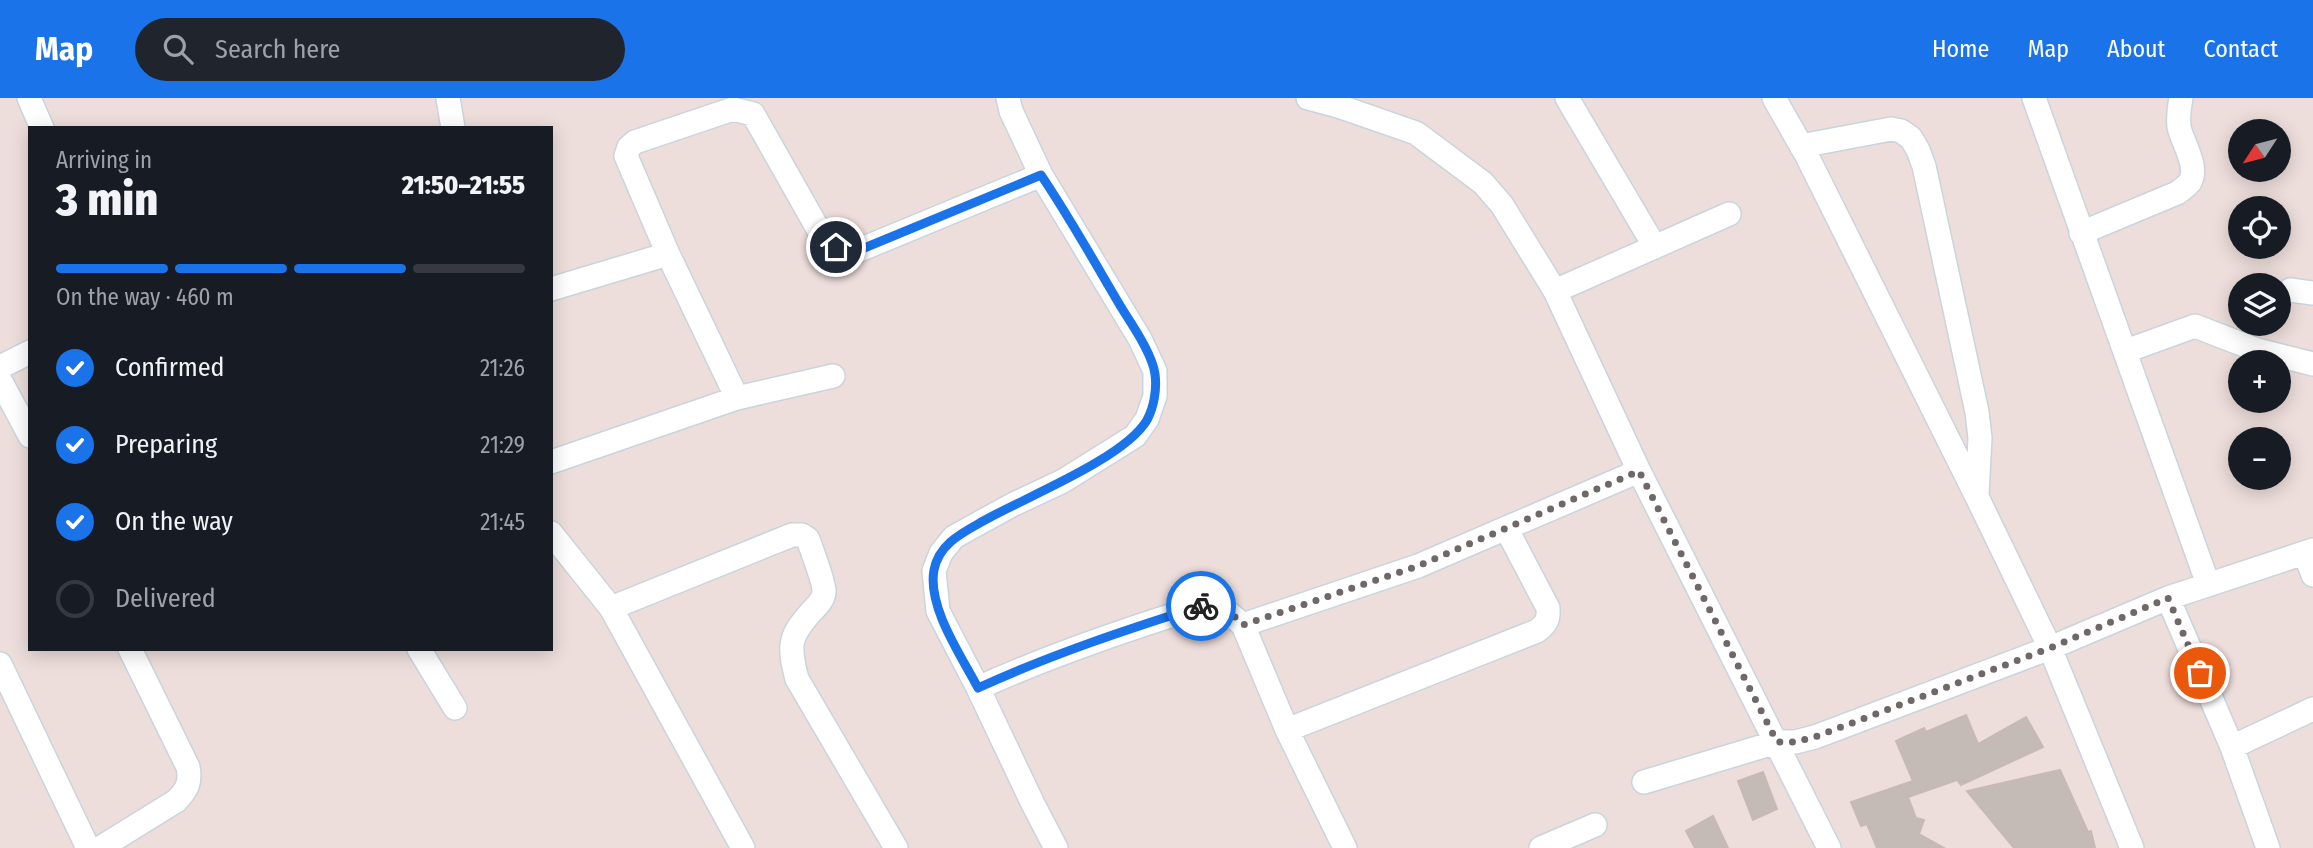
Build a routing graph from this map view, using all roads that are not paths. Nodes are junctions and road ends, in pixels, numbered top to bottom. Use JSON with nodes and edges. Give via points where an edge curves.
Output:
{"nodes":[{"id":1,"x":29,"y":98,"type":"edge"},
{"id":2,"x":448,"y":98,"type":"edge"},
{"id":3,"x":1008,"y":98,"type":"edge"},
{"id":4,"x":1308,"y":98,"type":"edge"},
{"id":5,"x":1567,"y":98,"type":"edge"},
{"id":6,"x":1774,"y":98,"type":"edge"},
{"id":7,"x":2034,"y":98,"type":"edge"},
{"id":8,"x":2181,"y":98,"type":"edge"},
{"id":9,"x":41,"y":126,"type":"edge"},
{"id":10,"x":453,"y":126,"type":"edge"},
{"id":11,"x":1801,"y":146,"type":"junction"},
{"id":12,"x":1041,"y":175,"type":"junction"},
{"id":13,"x":1729,"y":214,"type":"dead end"},
{"id":14,"x":2081,"y":233,"type":"junction"},
{"id":15,"x":1655,"y":247,"type":"junction"},
{"id":16,"x":668,"y":254,"type":"junction"},
{"id":17,"x":553,"y":288,"type":"edge"},
{"id":18,"x":2291,"y":290,"type":"edge"},
{"id":19,"x":1556,"y":291,"type":"junction"},
{"id":20,"x":2313,"y":293,"type":"edge"},
{"id":21,"x":2126,"y":351,"type":"junction"},
{"id":22,"x":28,"y":353,"type":"edge"},
{"id":23,"x":2313,"y":364,"type":"edge"},
{"id":24,"x":0,"y":367,"type":"edge"},
{"id":25,"x":833,"y":376,"type":"dead end"},
{"id":26,"x":0,"y":380,"type":"edge"},
{"id":27,"x":737,"y":398,"type":"junction"},
{"id":28,"x":28,"y":432,"type":"edge"},
{"id":29,"x":553,"y":461,"type":"edge"},
{"id":30,"x":1639,"y":471,"type":"junction"},
{"id":31,"x":1977,"y":497,"type":"junction"},
{"id":32,"x":1506,"y":528,"type":"junction"},
{"id":33,"x":553,"y":536,"type":"edge"},
{"id":34,"x":2309,"y":551,"type":"edge"},
{"id":35,"x":2313,"y":575,"type":"edge"},
{"id":36,"x":2208,"y":583,"type":"junction"},
{"id":37,"x":2168,"y":598,"type":"junction"},
{"id":38,"x":611,"y":608,"type":"junction"},
{"id":39,"x":1243,"y":625,"type":"junction"},
{"id":40,"x":2050,"y":648,"type":"junction"},
{"id":41,"x":131,"y":651,"type":"edge"},
{"id":42,"x":420,"y":651,"type":"edge"},
{"id":43,"x":0,"y":664,"type":"edge"},
{"id":44,"x":978,"y":688,"type":"junction"},
{"id":45,"x":455,"y":708,"type":"dead end"},
{"id":46,"x":2313,"y":709,"type":"edge"},
{"id":47,"x":1287,"y":730,"type":"junction"},
{"id":48,"x":1777,"y":742,"type":"junction"},
{"id":49,"x":2232,"y":747,"type":"junction"},
{"id":50,"x":1644,"y":782,"type":"dead end"},
{"id":51,"x":1595,"y":825,"type":"dead end"},
{"id":52,"x":88,"y":848,"type":"edge"},
{"id":53,"x":100,"y":848,"type":"edge"},
{"id":54,"x":743,"y":848,"type":"edge"},
{"id":55,"x":896,"y":848,"type":"edge"},
{"id":56,"x":1056,"y":848,"type":"edge"},
{"id":57,"x":1345,"y":848,"type":"edge"},
{"id":58,"x":1541,"y":848,"type":"edge"},
{"id":59,"x":1829,"y":848,"type":"edge"},
{"id":60,"x":2132,"y":848,"type":"edge"},
{"id":61,"x":2267,"y":848,"type":"edge"}],
"edges":[{"from":1,"to":9,"type":"street"},
{"from":2,"to":10,"type":"street"},
{"from":3,"to":12,"type":"street"},
{"from":4,"to":19,"type":"street","via":[[1416,133],[1458,163],[1502,205]]},
{"from":5,"to":15,"type":"street"},
{"from":6,"to":11,"type":"street"},
{"from":7,"to":14,"type":"street"},
{"from":8,"to":14,"type":"street","via":[[2180,130],[2192,165],[2189,184]]},
{"from":11,"to":31,"type":"street"},
{"from":11,"to":31,"type":"street","via":[[1891,129],[1911,138],[1918,150],[1977,412]]},
{"from":12,"to":16,"type":"street","via":[[848,251],[822,236],[753,114],[733,109],[635,142],[626,150]]},
{"from":12,"to":44,"type":"street","via":[[1140,339],[1155,371],[1155,396],[1135,436],[1063,481],[954,537],[941,553],[934,571],[938,611]]},
{"from":13,"to":15,"type":"street"},
{"from":14,"to":21,"type":"street"},
{"from":15,"to":19,"type":"street"},
{"from":16,"to":17,"type":"street"},
{"from":16,"to":27,"type":"street"},
{"from":18,"to":20,"type":"street"},
{"from":19,"to":30,"type":"street"},
{"from":21,"to":23,"type":"street","via":[[2195,326],[2257,350]]},
{"from":21,"to":36,"type":"street"},
{"from":22,"to":24,"type":"street"},
{"from":25,"to":27,"type":"street"},
{"from":26,"to":28,"type":"street"},
{"from":27,"to":29,"type":"street"},
{"from":30,"to":32,"type":"street"},
{"from":30,"to":48,"type":"street"},
{"from":31,"to":40,"type":"street"},
{"from":32,"to":39,"type":"street","via":[[1418,566]]},
{"from":32,"to":47,"type":"street","via":[[1548,608],[1545,625]]},
{"from":33,"to":38,"type":"street"},
{"from":34,"to":35,"type":"street"},
{"from":34,"to":36,"type":"street"},
{"from":36,"to":37,"type":"street"},
{"from":37,"to":40,"type":"street"},
{"from":37,"to":49,"type":"street"},
{"from":38,"to":54,"type":"street"},
{"from":38,"to":55,"type":"street","via":[[792,535],[808,539],[824,591],[796,628],[791,646],[797,679]]},
{"from":39,"to":44,"type":"street","via":[[1219,605],[1209,604],[1123,631]]},
{"from":39,"to":47,"type":"street"},
{"from":40,"to":48,"type":"street","via":[[1815,737]]},
{"from":40,"to":60,"type":"street"},
{"from":41,"to":53,"type":"street","via":[[190,779],[186,792],[176,801]]},
{"from":42,"to":45,"type":"street"},
{"from":43,"to":52,"type":"street"},
{"from":44,"to":56,"type":"street"},
{"from":46,"to":49,"type":"street"},
{"from":47,"to":57,"type":"street"},
{"from":48,"to":50,"type":"street"},
{"from":48,"to":59,"type":"street"},
{"from":49,"to":61,"type":"street"},
{"from":51,"to":58,"type":"street"}]}
